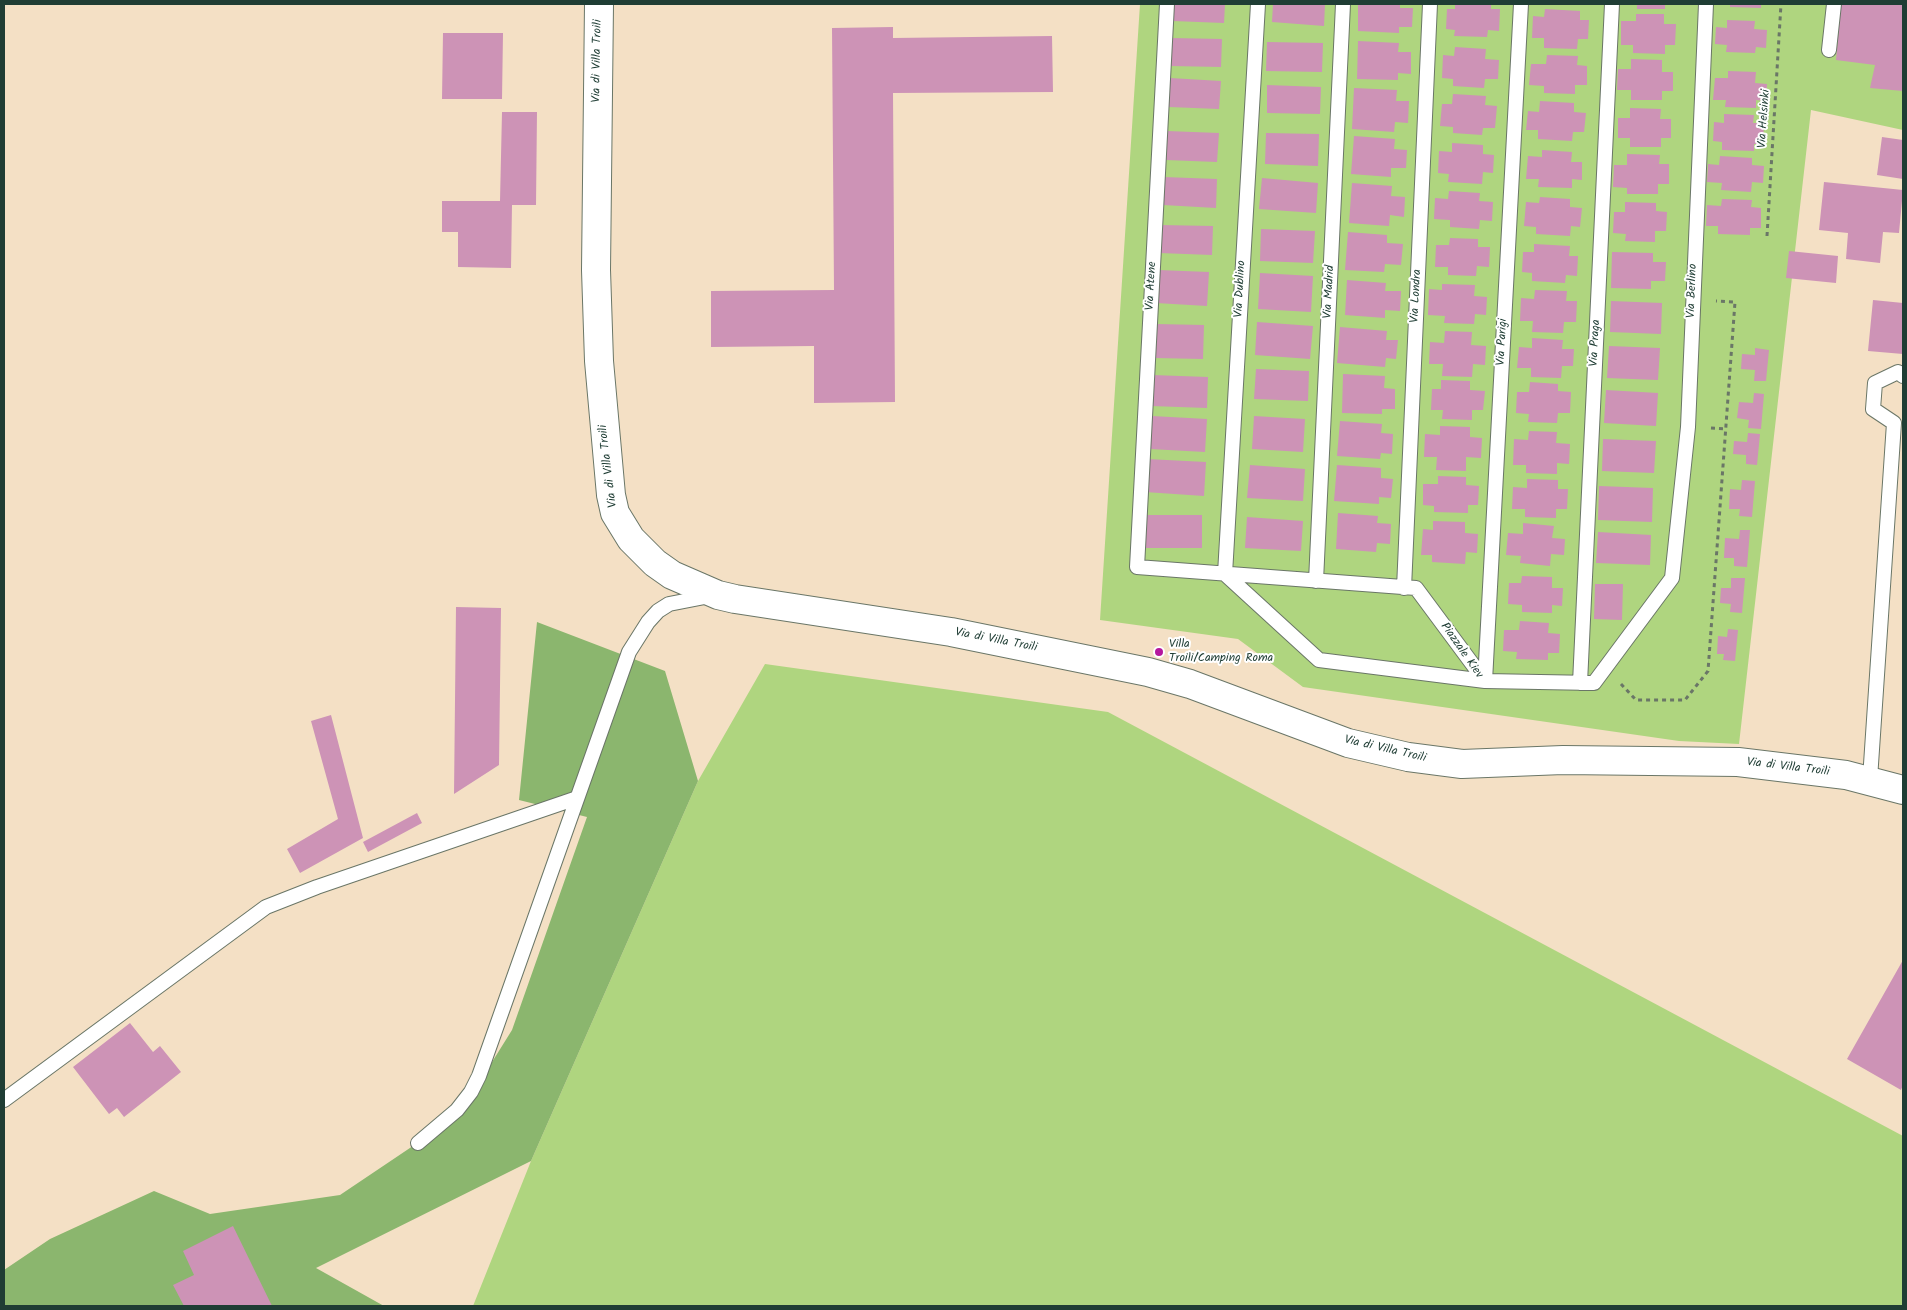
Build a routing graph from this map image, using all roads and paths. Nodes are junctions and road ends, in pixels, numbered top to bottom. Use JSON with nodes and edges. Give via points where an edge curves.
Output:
{"nodes":[{"id":1,"x":599,"y":4,"type":"edge"},
{"id":2,"x":1167,"y":4,"type":"edge"},
{"id":3,"x":1258,"y":4,"type":"edge"},
{"id":4,"x":1344,"y":4,"type":"edge"},
{"id":5,"x":1430,"y":4,"type":"edge"},
{"id":6,"x":1521,"y":4,"type":"edge"},
{"id":7,"x":1612,"y":4,"type":"edge"},
{"id":8,"x":1706,"y":4,"type":"edge"},
{"id":9,"x":1781,"y":4,"type":"edge"},
{"id":10,"x":1834,"y":4,"type":"edge"},
{"id":11,"x":1828,"y":50,"type":"dead end"},
{"id":12,"x":1767,"y":236,"type":"dead end"},
{"id":13,"x":1735,"y":302,"type":"dead end"},
{"id":14,"x":1903,"y":376,"type":"edge"},
{"id":15,"x":1899,"y":421,"type":"edge"},
{"id":16,"x":1225,"y":574,"type":"junction"},
{"id":17,"x":1316,"y":581,"type":"junction"},
{"id":18,"x":1404,"y":588,"type":"junction"},
{"id":19,"x":718,"y":595,"type":"junction"},
{"id":20,"x":1606,"y":667,"type":"junction"},
{"id":21,"x":1484,"y":681,"type":"junction"},
{"id":22,"x":1580,"y":682,"type":"junction"},
{"id":23,"x":1870,"y":779,"type":"junction"},
{"id":24,"x":1903,"y":790,"type":"edge"},
{"id":25,"x":578,"y":798,"type":"junction"},
{"id":26,"x":4,"y":1100,"type":"edge"},
{"id":27,"x":418,"y":1143,"type":"dead end"}],
"edges":[{"from":1,"to":19,"type":"street","name":"Via di Villa Troili","via":[[596,270],[599,361],[611,495],[615,513],[640,549],[672,575]]},
{"from":2,"to":16,"type":"lane","name":"Via Atene","via":[[1137,567]]},
{"from":3,"to":16,"type":"lane","name":"Via Dublino"},
{"from":4,"to":17,"type":"lane","name":"Via Madrid"},
{"from":5,"to":18,"type":"lane","name":"Via Londra"},
{"from":6,"to":21,"type":"lane","name":"Via Parigi"},
{"from":7,"to":22,"type":"lane","name":"Via Praga"},
{"from":8,"to":20,"type":"lane","name":"Via Berlino","via":[[1688,426],[1672,578]]},
{"from":9,"to":12,"type":"path","name":"Via Helsinki"},
{"from":10,"to":11,"type":"lane"},
{"from":13,"to":20,"type":"path","via":[[1708,671],[1686,700],[1636,700]]},
{"from":14,"to":15,"type":"lane","via":[[1898,372],[1875,383],[1873,409]]},
{"from":15,"to":23,"type":"lane"},
{"from":16,"to":17,"type":"lane","name":"Piazzale Kiev"},
{"from":16,"to":21,"type":"lane","name":"Piazzale Kiev","via":[[1320,660]]},
{"from":17,"to":18,"type":"lane","name":"Piazzale Kiev"},
{"from":18,"to":21,"type":"lane","name":"Piazzale Kiev","via":[[1416,588]]},
{"from":19,"to":23,"type":"street","name":"Via di Villa Troili","via":[[951,632],[1148,672],[1190,684],[1348,742],[1443,763],[1563,760],[1738,762]]},
{"from":19,"to":25,"type":"lane","via":[[669,604],[648,622],[629,652]]},
{"from":20,"to":22,"type":"lane","via":[[1594,683]]},
{"from":21,"to":22,"type":"lane"},
{"from":23,"to":24,"type":"street","name":"Via di Villa Troili"},
{"from":25,"to":26,"type":"lane","via":[[266,907]]},
{"from":25,"to":27,"type":"lane","via":[[479,1076],[457,1110]]}]}
